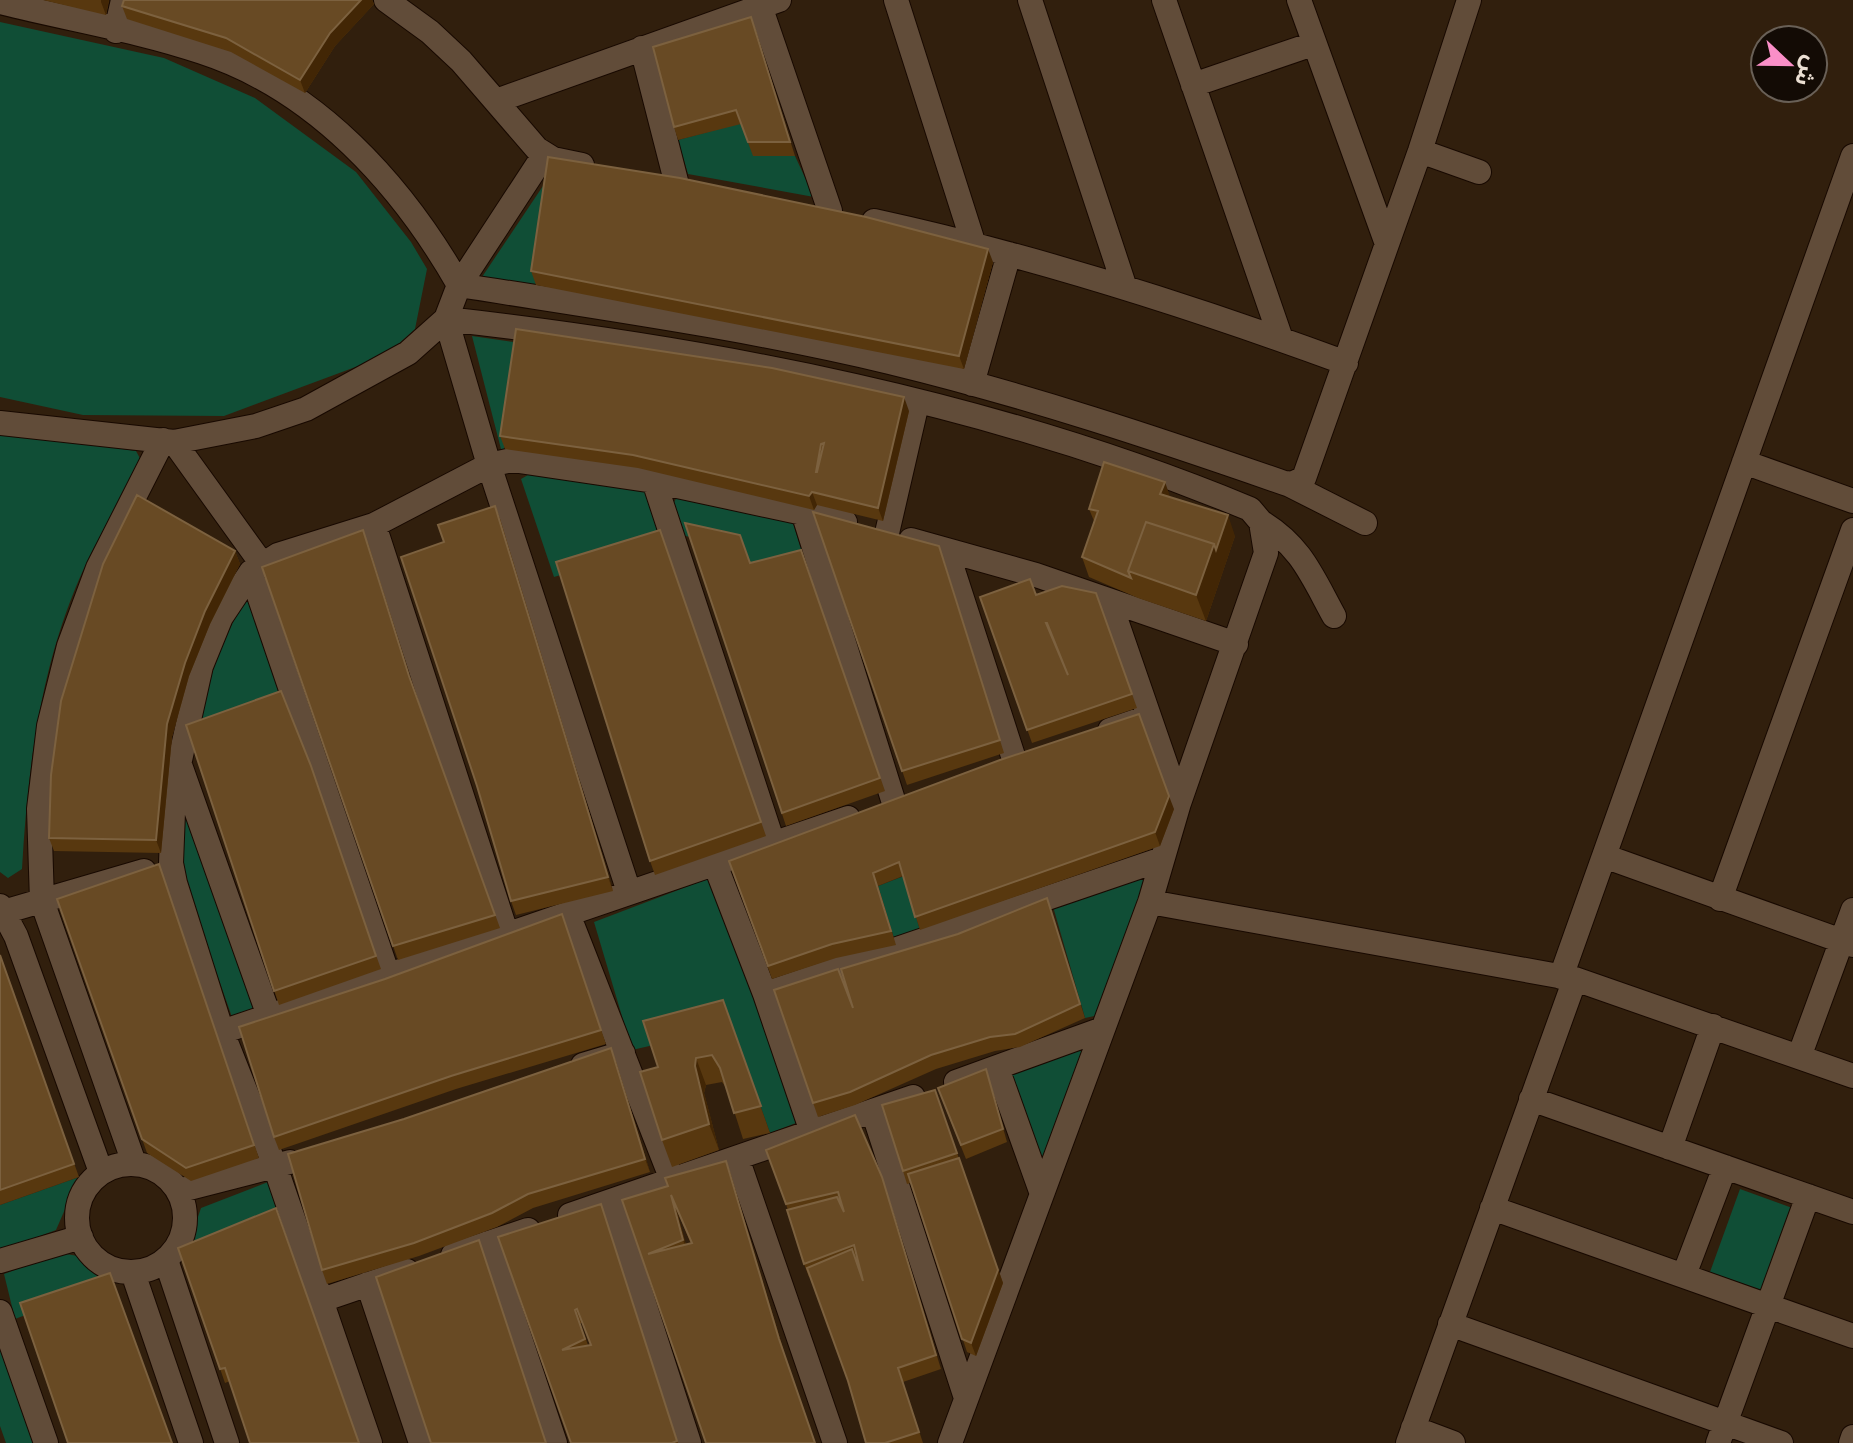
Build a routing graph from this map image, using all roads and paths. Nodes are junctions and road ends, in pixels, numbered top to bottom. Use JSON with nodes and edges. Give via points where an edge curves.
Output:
{"nodes":[{"id":1,"x":123,"y":0,"type":"edge"},
{"id":2,"x":896,"y":0,"type":"edge"},
{"id":3,"x":1030,"y":0,"type":"edge"},
{"id":4,"x":1164,"y":0,"type":"edge"},
{"id":5,"x":1299,"y":0,"type":"edge"},
{"id":6,"x":1469,"y":0,"type":"edge"},
{"id":7,"x":0,"y":2,"type":"edge"},
{"id":8,"x":395,"y":2,"type":"edge"},
{"id":9,"x":770,"y":3,"type":"edge"},
{"id":10,"x":116,"y":31,"type":"junction"},
{"id":11,"x":1313,"y":44,"type":"junction"},
{"id":12,"x":642,"y":48,"type":"junction"},
{"id":13,"x":1193,"y":85,"type":"junction"},
{"id":14,"x":499,"y":100,"type":"junction"},
{"id":15,"x":1420,"y":151,"type":"junction"},
{"id":16,"x":544,"y":155,"type":"junction"},
{"id":17,"x":1853,"y":156,"type":"edge"},
{"id":18,"x":605,"y":169,"type":"edge"},
{"id":19,"x":1479,"y":172,"type":"dead end"},
{"id":20,"x":647,"y":176,"type":"edge"},
{"id":21,"x":676,"y":181,"type":"junction"},
{"id":22,"x":704,"y":187,"type":"edge"},
{"id":23,"x":803,"y":206,"type":"edge"},
{"id":24,"x":830,"y":211,"type":"junction"},
{"id":25,"x":1843,"y":216,"type":"edge"},
{"id":26,"x":973,"y":242,"type":"junction"},
{"id":27,"x":1387,"y":244,"type":"junction"},
{"id":28,"x":1009,"y":254,"type":"junction"},
{"id":29,"x":459,"y":285,"type":"junction"},
{"id":30,"x":1124,"y":285,"type":"junction"},
{"id":31,"x":446,"y":319,"type":"junction"},
{"id":32,"x":1281,"y":339,"type":"junction"},
{"id":33,"x":845,"y":352,"type":"junction"},
{"id":34,"x":1346,"y":363,"type":"junction"},
{"id":35,"x":840,"y":382,"type":"junction"},
{"id":36,"x":972,"y":384,"type":"junction"},
{"id":37,"x":917,"y":403,"type":"junction"},
{"id":38,"x":0,"y":423,"type":"edge"},
{"id":39,"x":169,"y":441,"type":"junction"},
{"id":40,"x":1744,"y":462,"type":"junction"},
{"id":41,"x":489,"y":465,"type":"junction"},
{"id":42,"x":1262,"y":475,"type":"junction"},
{"id":43,"x":654,"y":481,"type":"junction"},
{"id":44,"x":1286,"y":483,"type":"junction"},
{"id":45,"x":1853,"y":501,"type":"edge"},
{"id":46,"x":803,"y":512,"type":"junction"},
{"id":47,"x":1255,"y":515,"type":"junction"},
{"id":48,"x":1365,"y":523,"type":"dead end"},
{"id":49,"x":374,"y":525,"type":"junction"},
{"id":50,"x":1853,"y":530,"type":"edge"},
{"id":51,"x":887,"y":533,"type":"junction"},
{"id":52,"x":947,"y":552,"type":"junction"},
{"id":53,"x":256,"y":568,"type":"junction"},
{"id":54,"x":1110,"y":603,"type":"junction"},
{"id":55,"x":1334,"y":616,"type":"dead end"},
{"id":56,"x":1236,"y":644,"type":"junction"},
{"id":57,"x":1148,"y":717,"type":"junction"},
{"id":58,"x":1089,"y":737,"type":"edge"},
{"id":59,"x":1044,"y":752,"type":"edge"},
{"id":60,"x":178,"y":761,"type":"junction"},
{"id":61,"x":924,"y":793,"type":"edge"},
{"id":62,"x":1179,"y":803,"type":"junction"},
{"id":63,"x":879,"y":808,"type":"junction"},
{"id":64,"x":773,"y":843,"type":"junction"},
{"id":65,"x":1604,"y":856,"type":"junction"},
{"id":66,"x":1162,"y":859,"type":"junction"},
{"id":67,"x":171,"y":863,"type":"junction"},
{"id":68,"x":715,"y":864,"type":"junction"},
{"id":69,"x":629,"y":892,"type":"junction"},
{"id":70,"x":1720,"y":899,"type":"junction"},
{"id":71,"x":42,"y":901,"type":"junction"},
{"id":72,"x":1150,"y":902,"type":"junction"},
{"id":73,"x":1,"y":910,"type":"edge"},
{"id":74,"x":1853,"y":910,"type":"edge"},
{"id":75,"x":568,"y":914,"type":"junction"},
{"id":76,"x":507,"y":935,"type":"junction"},
{"id":77,"x":1847,"y":943,"type":"edge"},
{"id":78,"x":388,"y":975,"type":"junction"},
{"id":79,"x":1568,"y":978,"type":"junction"},
{"id":80,"x":765,"y":994,"type":"junction"},
{"id":81,"x":269,"y":1016,"type":"junction"},
{"id":82,"x":1713,"y":1026,"type":"junction"},
{"id":83,"x":1100,"y":1030,"type":"junction"},
{"id":84,"x":222,"y":1032,"type":"junction"},
{"id":85,"x":623,"y":1053,"type":"junction"},
{"id":86,"x":1799,"y":1057,"type":"junction"},
{"id":87,"x":997,"y":1068,"type":"junction"},
{"id":88,"x":562,"y":1072,"type":"edge"},
{"id":89,"x":1853,"y":1076,"type":"edge"},
{"id":90,"x":1531,"y":1099,"type":"junction"},
{"id":91,"x":873,"y":1111,"type":"junction"},
{"id":92,"x":812,"y":1132,"type":"junction"},
{"id":93,"x":1670,"y":1148,"type":"junction"},
{"id":94,"x":320,"y":1152,"type":"edge"},
{"id":95,"x":737,"y":1158,"type":"junction"},
{"id":96,"x":134,"y":1163,"type":"junction"},
{"id":97,"x":275,"y":1166,"type":"junction"},
{"id":98,"x":1725,"y":1167,"type":"junction"},
{"id":99,"x":101,"y":1172,"type":"junction"},
{"id":100,"x":672,"y":1180,"type":"junction"},
{"id":101,"x":178,"y":1191,"type":"junction"},
{"id":102,"x":1042,"y":1194,"type":"junction"},
{"id":103,"x":1808,"y":1196,"type":"junction"},
{"id":104,"x":611,"y":1201,"type":"junction"},
{"id":105,"x":1492,"y":1208,"type":"junction"},
{"id":106,"x":1853,"y":1212,"type":"edge"},
{"id":107,"x":81,"y":1237,"type":"junction"},
{"id":108,"x":488,"y":1243,"type":"junction"},
{"id":109,"x":166,"y":1260,"type":"junction"},
{"id":110,"x":0,"y":1261,"type":"edge"},
{"id":111,"x":133,"y":1273,"type":"junction"},
{"id":112,"x":1684,"y":1275,"type":"junction"},
{"id":113,"x":368,"y":1284,"type":"junction"},
{"id":114,"x":322,"y":1300,"type":"junction"},
{"id":115,"x":1768,"y":1305,"type":"junction"},
{"id":116,"x":0,"y":1312,"type":"edge"},
{"id":117,"x":1450,"y":1324,"type":"junction"},
{"id":118,"x":1853,"y":1336,"type":"edge"},
{"id":119,"x":966,"y":1398,"type":"junction"},
{"id":120,"x":1722,"y":1433,"type":"edge"},
{"id":121,"x":1410,"y":1436,"type":"edge"},
{"id":122,"x":46,"y":1443,"type":"edge"},
{"id":123,"x":191,"y":1443,"type":"edge"},
{"id":124,"x":227,"y":1443,"type":"edge"},
{"id":125,"x":370,"y":1443,"type":"edge"},
{"id":126,"x":421,"y":1443,"type":"edge"},
{"id":127,"x":555,"y":1443,"type":"edge"},
{"id":128,"x":689,"y":1443,"type":"edge"},
{"id":129,"x":835,"y":1443,"type":"edge"},
{"id":130,"x":950,"y":1443,"type":"edge"},
{"id":131,"x":1453,"y":1443,"type":"edge"},
{"id":132,"x":1781,"y":1443,"type":"edge"}],
"edges":[{"from":1,"to":10,"type":"street"},
{"from":2,"to":26,"type":"street"},
{"from":3,"to":30,"type":"street"},
{"from":4,"to":13,"type":"street"},
{"from":5,"to":11,"type":"street"},
{"from":6,"to":15,"type":"street"},
{"from":7,"to":10,"type":"street"},
{"from":8,"to":14,"type":"street"},
{"from":9,"to":12,"type":"street"},
{"from":9,"to":24,"type":"street"},
{"from":10,"to":29,"type":"street","via":[[204,52],[319,117],[412,211]]},
{"from":11,"to":13,"type":"street"},
{"from":11,"to":27,"type":"street"},
{"from":12,"to":14,"type":"street"},
{"from":12,"to":21,"type":"street"},
{"from":13,"to":32,"type":"street"},
{"from":14,"to":16,"type":"street"},
{"from":15,"to":19,"type":"street"},
{"from":15,"to":27,"type":"street"},
{"from":16,"to":18,"type":"street"},
{"from":16,"to":29,"type":"street"},
{"from":17,"to":25,"type":"street"},
{"from":20,"to":21,"type":"street"},
{"from":21,"to":22,"type":"street"},
{"from":23,"to":24,"type":"street"},
{"from":24,"to":26,"type":"street"},
{"from":25,"to":40,"type":"street"},
{"from":26,"to":28,"type":"street"},
{"from":27,"to":34,"type":"street"},
{"from":28,"to":30,"type":"street"},
{"from":28,"to":36,"type":"street"},
{"from":29,"to":31,"type":"street"},
{"from":29,"to":33,"type":"street","via":[[736,329]]},
{"from":30,"to":32,"type":"street"},
{"from":31,"to":35,"type":"street","via":[[576,334]]},
{"from":31,"to":39,"type":"street","via":[[408,353],[306,409],[256,426]]},
{"from":31,"to":41,"type":"street"},
{"from":32,"to":34,"type":"street"},
{"from":33,"to":35,"type":"street"},
{"from":33,"to":36,"type":"street"},
{"from":34,"to":44,"type":"street","via":[[1304,478],[1294,485]]},
{"from":35,"to":37,"type":"street"},
{"from":36,"to":42,"type":"street"},
{"from":37,"to":47,"type":"street","via":[[1083,447]]},
{"from":37,"to":51,"type":"street"},
{"from":38,"to":39,"type":"street"},
{"from":39,"to":53,"type":"street"},
{"from":39,"to":71,"type":"street","via":[[98,568],[57,685],[39,809]]},
{"from":40,"to":45,"type":"street"},
{"from":40,"to":65,"type":"street"},
{"from":41,"to":43,"type":"street","via":[[525,460]]},
{"from":41,"to":49,"type":"street"},
{"from":41,"to":69,"type":"street"},
{"from":42,"to":44,"type":"street"},
{"from":42,"to":47,"type":"street"},
{"from":43,"to":46,"type":"street"},
{"from":43,"to":64,"type":"street"},
{"from":44,"to":48,"type":"street"},
{"from":46,"to":51,"type":"street"},
{"from":46,"to":63,"type":"street"},
{"from":47,"to":55,"type":"street","via":[[1299,551]]},
{"from":47,"to":56,"type":"street","via":[[1267,542],[1266,553]]},
{"from":49,"to":53,"type":"street","via":[[278,555]]},
{"from":49,"to":76,"type":"street"},
{"from":50,"to":70,"type":"street"},
{"from":51,"to":52,"type":"street"},
{"from":52,"to":54,"type":"street","via":[[1036,575]]},
{"from":52,"to":59,"type":"street","via":[[1007,765]]},
{"from":53,"to":60,"type":"street","via":[[210,641]]},
{"from":53,"to":78,"type":"street"},
{"from":54,"to":56,"type":"street"},
{"from":54,"to":57,"type":"street"},
{"from":56,"to":62,"type":"street"},
{"from":57,"to":58,"type":"street"},
{"from":57,"to":62,"type":"street"},
{"from":60,"to":67,"type":"street"},
{"from":60,"to":81,"type":"street"},
{"from":61,"to":63,"type":"street"},
{"from":62,"to":66,"type":"street"},
{"from":63,"to":64,"type":"street"},
{"from":64,"to":68,"type":"street"},
{"from":65,"to":70,"type":"street"},
{"from":65,"to":79,"type":"street"},
{"from":66,"to":72,"type":"street"},
{"from":66,"to":80,"type":"street"},
{"from":67,"to":71,"type":"street"},
{"from":67,"to":84,"type":"street"},
{"from":68,"to":69,"type":"street"},
{"from":68,"to":80,"type":"street"},
{"from":69,"to":75,"type":"street"},
{"from":70,"to":77,"type":"street"},
{"from":71,"to":73,"type":"street"},
{"from":71,"to":96,"type":"street"},
{"from":72,"to":79,"type":"street"},
{"from":72,"to":83,"type":"street"},
{"from":73,"to":99,"type":"street"},
{"from":74,"to":77,"type":"street"},
{"from":75,"to":76,"type":"street"},
{"from":75,"to":85,"type":"street"},
{"from":76,"to":78,"type":"street"},
{"from":77,"to":86,"type":"street"},
{"from":78,"to":81,"type":"street"},
{"from":79,"to":82,"type":"street"},
{"from":79,"to":90,"type":"street"},
{"from":80,"to":92,"type":"street"},
{"from":81,"to":84,"type":"street"},
{"from":82,"to":86,"type":"street"},
{"from":82,"to":93,"type":"street"},
{"from":83,"to":87,"type":"street"},
{"from":83,"to":102,"type":"street"},
{"from":84,"to":97,"type":"street"},
{"from":85,"to":88,"type":"street"},
{"from":85,"to":100,"type":"street"},
{"from":86,"to":89,"type":"street"},
{"from":87,"to":91,"type":"street"},
{"from":87,"to":102,"type":"street"},
{"from":90,"to":93,"type":"street"},
{"from":90,"to":105,"type":"street"},
{"from":91,"to":92,"type":"street"},
{"from":91,"to":119,"type":"street"},
{"from":92,"to":95,"type":"street"},
{"from":93,"to":98,"type":"street"},
{"from":94,"to":97,"type":"street"},
{"from":95,"to":100,"type":"street"},
{"from":95,"to":129,"type":"street"},
{"from":96,"to":99,"type":"street"},
{"from":96,"to":101,"type":"street","via":[[154,1168]]},
{"from":97,"to":101,"type":"street"},
{"from":97,"to":114,"type":"street"},
{"from":98,"to":103,"type":"street"},
{"from":98,"to":112,"type":"street"},
{"from":99,"to":107,"type":"street","via":[[81,1196]]},
{"from":100,"to":104,"type":"street"},
{"from":101,"to":109,"type":"street","via":[[185,1227]]},
{"from":102,"to":119,"type":"street"},
{"from":103,"to":106,"type":"street"},
{"from":103,"to":115,"type":"street"},
{"from":104,"to":108,"type":"street"},
{"from":104,"to":128,"type":"street"},
{"from":105,"to":112,"type":"street"},
{"from":105,"to":117,"type":"street"},
{"from":107,"to":110,"type":"street"},
{"from":107,"to":111,"type":"street","via":[[102,1265]]},
{"from":108,"to":113,"type":"street"},
{"from":108,"to":127,"type":"street"},
{"from":109,"to":111,"type":"street"},
{"from":109,"to":124,"type":"street"},
{"from":111,"to":123,"type":"street"},
{"from":112,"to":115,"type":"street"},
{"from":113,"to":114,"type":"street"},
{"from":113,"to":126,"type":"street"},
{"from":114,"to":125,"type":"street"},
{"from":115,"to":118,"type":"street"},
{"from":115,"to":120,"type":"street"},
{"from":116,"to":122,"type":"street"},
{"from":117,"to":120,"type":"street"},
{"from":117,"to":121,"type":"street"},
{"from":119,"to":130,"type":"street"},
{"from":120,"to":132,"type":"street"},
{"from":121,"to":131,"type":"street"}]}
